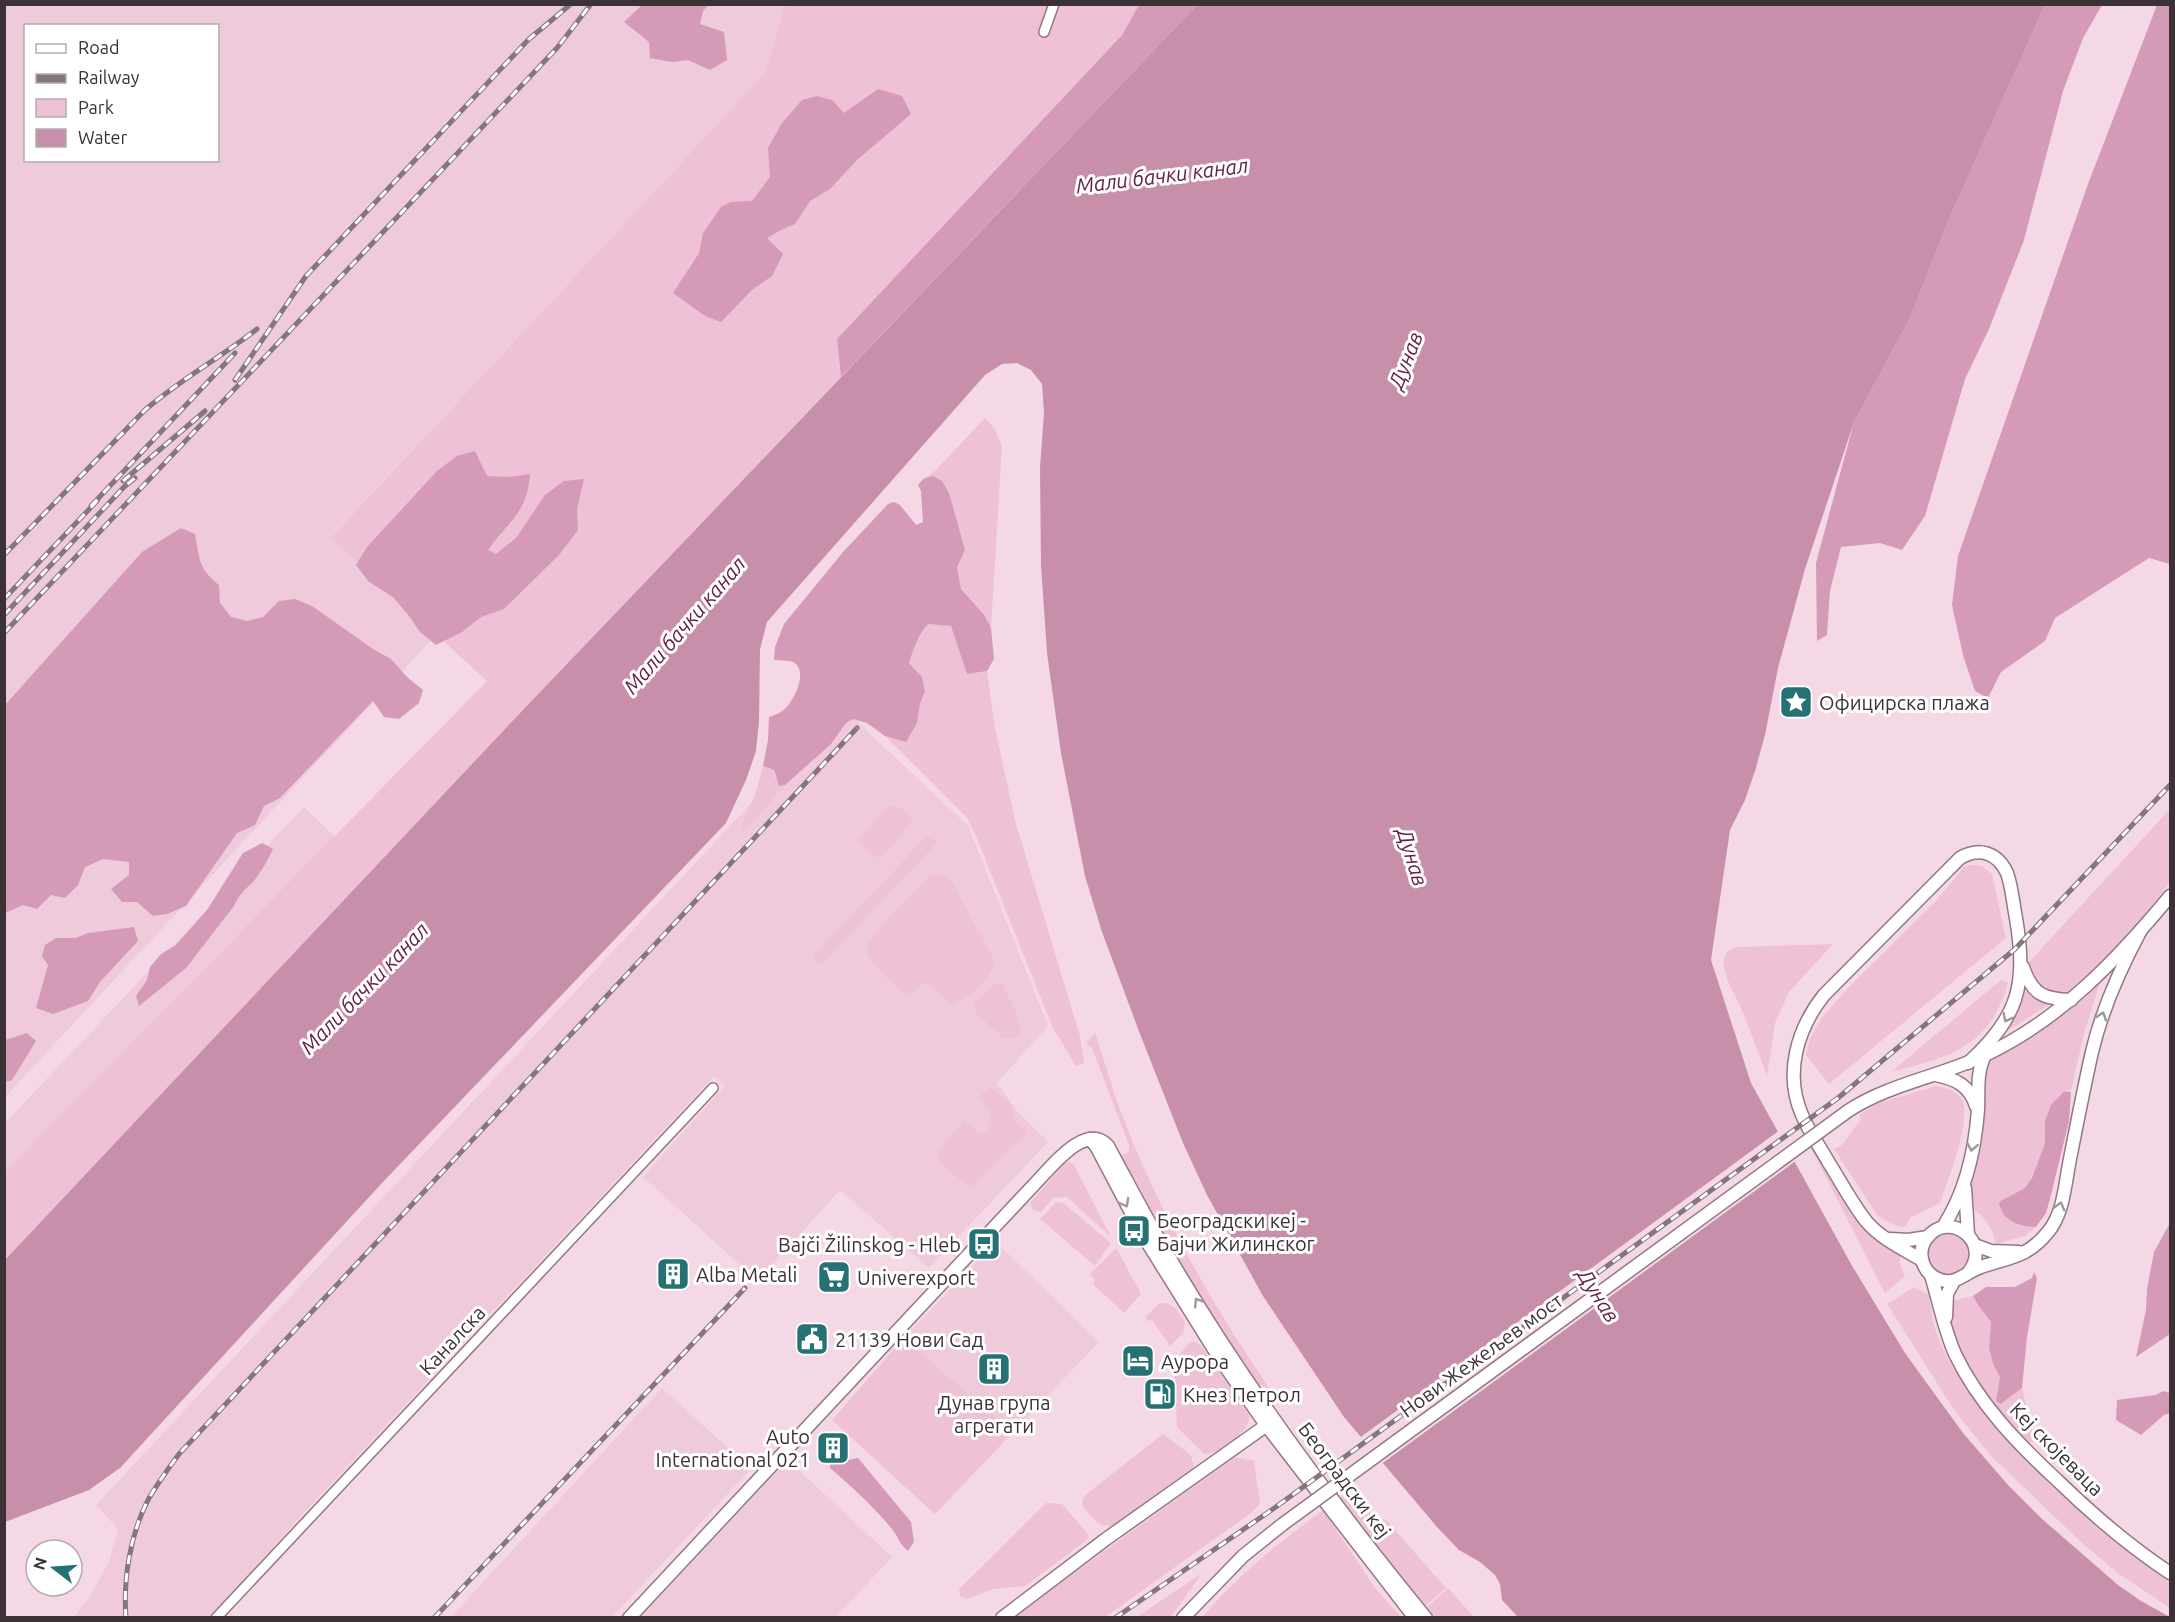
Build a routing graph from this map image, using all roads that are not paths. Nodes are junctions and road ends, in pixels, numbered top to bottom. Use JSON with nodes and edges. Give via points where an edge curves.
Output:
{"nodes":[{"id":1,"x":1054,"y":4,"type":"edge"},
{"id":2,"x":1044,"y":32,"type":"dead end"},
{"id":3,"x":2170,"y":896,"type":"edge"},
{"id":4,"x":2141,"y":930,"type":"junction"},
{"id":5,"x":2022,"y":962,"type":"junction"},
{"id":6,"x":2071,"y":1000,"type":"junction"},
{"id":7,"x":1985,"y":1055,"type":"junction"},
{"id":8,"x":1968,"y":1063,"type":"junction"},
{"id":9,"x":1936,"y":1075,"type":"junction"},
{"id":10,"x":713,"y":1088,"type":"dead end"},
{"id":11,"x":1978,"y":1110,"type":"junction"},
{"id":12,"x":1965,"y":1183,"type":"junction"},
{"id":13,"x":1943,"y":1227,"type":"junction"},
{"id":14,"x":1928,"y":1237,"type":"junction"},
{"id":15,"x":1888,"y":1239,"type":"junction"},
{"id":16,"x":1971,"y":1240,"type":"junction"},
{"id":17,"x":2027,"y":1252,"type":"junction"},
{"id":18,"x":1922,"y":1260,"type":"junction"},
{"id":19,"x":1968,"y":1274,"type":"junction"},
{"id":20,"x":1931,"y":1275,"type":"junction"},
{"id":21,"x":1954,"y":1281,"type":"junction"},
{"id":22,"x":1946,"y":1328,"type":"junction"},
{"id":23,"x":1270,"y":1422,"type":"junction"},
{"id":24,"x":2170,"y":1573,"type":"edge"},
{"id":25,"x":216,"y":1617,"type":"edge"},
{"id":26,"x":629,"y":1617,"type":"edge"},
{"id":27,"x":1002,"y":1617,"type":"edge"},
{"id":28,"x":1183,"y":1617,"type":"edge"},
{"id":29,"x":1415,"y":1617,"type":"edge"},
{"id":30,"x":1426,"y":1617,"type":"edge"}],
"edges":[{"from":1,"to":2,"type":"street"},
{"from":3,"to":4,"type":"main road"},
{"from":4,"to":6,"type":"main road","name":"Нови Жежељев мост"},
{"from":17,"to":4,"type":"main road","one_way":true,"via":[[2049,1231],[2058,1213],[2100,1024],[2122,966]]},
{"from":5,"to":6,"type":"main road","via":[[2030,983],[2040,994]]},
{"from":5,"to":8,"type":"main road","one_way":true,"via":[[2009,1017]]},
{"from":5,"to":15,"type":"main road","via":[[2007,873],[1993,855],[1974,852],[1960,858],[1925,892],[1828,990],[1806,1021],[1794,1071],[1802,1118],[1867,1222]]},
{"from":6,"to":7,"type":"main road","name":"Нови Жежељев мост"},
{"from":7,"to":8,"type":"main road","name":"Нови Жежељев мост"},
{"from":7,"to":11,"type":"main road","via":[[1979,1073]]},
{"from":8,"to":9,"type":"main road","name":"Нови Жежељев мост"},
{"from":9,"to":11,"type":"main road","via":[[1962,1084]]},
{"from":9,"to":28,"type":"main road","name":"Нови Жежељев мост","bridge":true,"via":[[1884,1091],[1848,1111],[1283,1524],[1243,1556]]},
{"from":10,"to":25,"type":"street","name":"Каналска"},
{"from":11,"to":12,"type":"main road","one_way":true},
{"from":12,"to":13,"type":"main road"},
{"from":12,"to":16,"type":"main road"},
{"from":13,"to":14,"type":"main road"},
{"from":13,"to":16,"type":"main road","via":[[1957,1228]]},
{"from":14,"to":15,"type":"main road"},
{"from":14,"to":18,"type":"main road","via":[[1922,1248]]},
{"from":15,"to":18,"type":"main road"},
{"from":16,"to":17,"type":"main road","via":[[1991,1251]]},
{"from":16,"to":19,"type":"main road","via":[[1975,1263]]},
{"from":17,"to":19,"type":"main road"},
{"from":18,"to":20,"type":"main road"},
{"from":19,"to":21,"type":"main road"},
{"from":20,"to":21,"type":"main road","via":[[1942,1281]]},
{"from":20,"to":22,"type":"main road","name":"Кеј скојеваца"},
{"from":21,"to":22,"type":"main road","name":"Кеј скојеваца","via":[[1947,1294]]},
{"from":22,"to":24,"type":"main road","name":"Кеј скојеваца","via":[[1963,1368],[2013,1437],[2102,1522]]},
{"from":23,"to":26,"type":"main road","name":"Београдски кеј","via":[[1104,1149],[1104,1142],[1090,1139],[1073,1147],[1044,1174]]},
{"from":23,"to":27,"type":"main road"},
{"from":23,"to":29,"type":"main road","name":"Београдски кеј"},
{"from":23,"to":30,"type":"main road","name":"Београдски кеј"}]}
